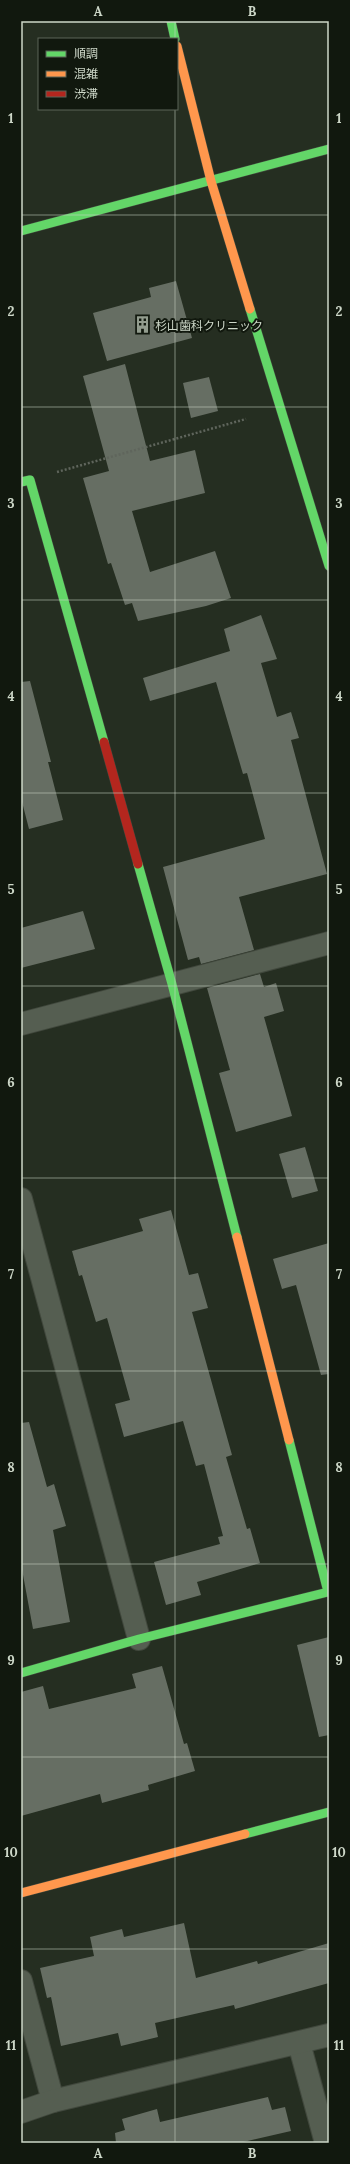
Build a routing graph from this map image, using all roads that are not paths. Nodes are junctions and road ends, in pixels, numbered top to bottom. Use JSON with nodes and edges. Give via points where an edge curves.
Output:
{"nodes":[{"id":1,"x":171,"y":21,"type":"edge"},
{"id":2,"x":175,"y":38,"type":"edge"},
{"id":3,"x":178,"y":50,"type":"edge"},
{"id":4,"x":329,"y":149,"type":"edge"},
{"id":5,"x":211,"y":181,"type":"junction"},
{"id":6,"x":21,"y":232,"type":"edge"},
{"id":7,"x":25,"y":481,"type":"edge"},
{"id":8,"x":329,"y":566,"type":"edge"},
{"id":9,"x":329,"y":943,"type":"edge"},
{"id":10,"x":172,"y":984,"type":"junction"},
{"id":11,"x":21,"y":1024,"type":"edge"},
{"id":12,"x":21,"y":1199,"type":"edge"},
{"id":13,"x":139,"y":1639,"type":"junction"},
{"id":14,"x":21,"y":1673,"type":"edge"},
{"id":15,"x":329,"y":1812,"type":"edge"},
{"id":16,"x":21,"y":1893,"type":"edge"},
{"id":17,"x":21,"y":1981,"type":"edge"},
{"id":18,"x":329,"y":2035,"type":"edge"},
{"id":19,"x":299,"y":2043,"type":"junction"},
{"id":20,"x":53,"y":2101,"type":"junction"},
{"id":21,"x":21,"y":2112,"type":"edge"},
{"id":22,"x":326,"y":2143,"type":"edge"}],
"edges":[{"from":1,"to":2,"type":"street"},
{"from":3,"to":5,"type":"street"},
{"from":4,"to":5,"type":"street"},
{"from":5,"to":6,"type":"street"},
{"from":5,"to":8,"type":"street"},
{"from":7,"to":10,"type":"street"},
{"from":9,"to":10,"type":"street"},
{"from":10,"to":11,"type":"street"},
{"from":10,"to":13,"type":"street","via":[[328,1592]]},
{"from":12,"to":13,"type":"street"},
{"from":13,"to":14,"type":"street"},
{"from":15,"to":16,"type":"street"},
{"from":17,"to":20,"type":"street"},
{"from":18,"to":19,"type":"street"},
{"from":19,"to":20,"type":"street"},
{"from":19,"to":22,"type":"street"},
{"from":20,"to":21,"type":"street"}]}
